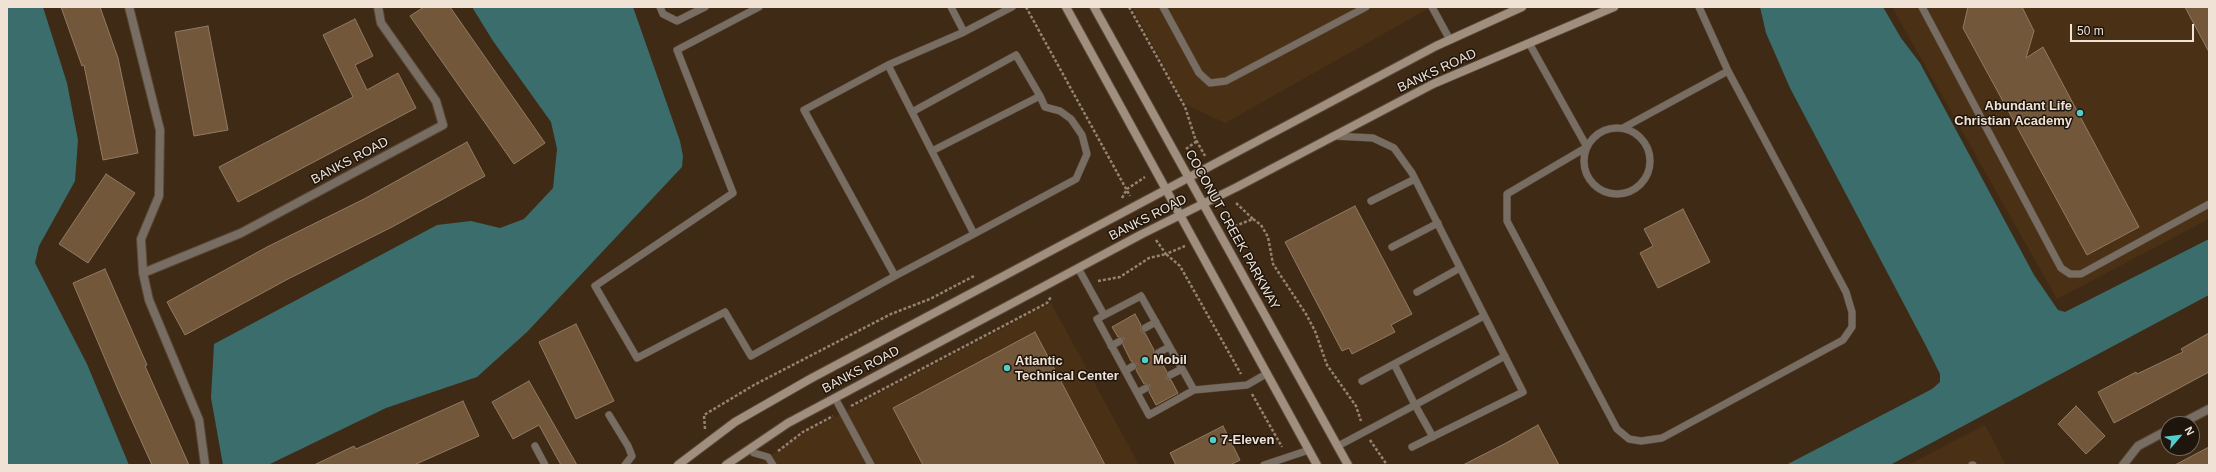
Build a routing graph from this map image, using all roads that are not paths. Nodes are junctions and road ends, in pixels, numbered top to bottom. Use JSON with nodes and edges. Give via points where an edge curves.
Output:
{"nodes":[{"id":1,"x":130,"y":7,"type":"edge"},
{"id":2,"x":378,"y":7,"type":"edge"},
{"id":3,"x":660,"y":7,"type":"edge"},
{"id":4,"x":705,"y":7,"type":"edge"},
{"id":5,"x":759,"y":7,"type":"edge"},
{"id":6,"x":951,"y":7,"type":"edge"},
{"id":7,"x":1012,"y":7,"type":"edge"},
{"id":8,"x":1066,"y":7,"type":"edge"},
{"id":9,"x":1094,"y":7,"type":"edge"},
{"id":10,"x":1163,"y":7,"type":"edge"},
{"id":11,"x":1366,"y":7,"type":"edge"},
{"id":12,"x":1432,"y":7,"type":"edge"},
{"id":13,"x":1522,"y":7,"type":"edge"},
{"id":14,"x":1614,"y":7,"type":"edge"},
{"id":15,"x":1699,"y":7,"type":"edge"},
{"id":16,"x":1922,"y":7,"type":"edge"},
{"id":17,"x":964,"y":32,"type":"junction"},
{"id":18,"x":1450,"y":40,"type":"junction"},
{"id":19,"x":1529,"y":43,"type":"junction"},
{"id":20,"x":888,"y":64,"type":"junction"},
{"id":21,"x":1728,"y":72,"type":"junction"},
{"id":22,"x":1040,"y":96,"type":"junction"},
{"id":23,"x":912,"y":112,"type":"junction"},
{"id":24,"x":1623,"y":128,"type":"junction"},
{"id":25,"x":1334,"y":136,"type":"junction"},
{"id":26,"x":1587,"y":147,"type":"junction"},
{"id":27,"x":932,"y":151,"type":"junction"},
{"id":28,"x":1189,"y":178,"type":"junction"},
{"id":29,"x":1415,"y":179,"type":"junction"},
{"id":30,"x":1166,"y":190,"type":"junction"},
{"id":31,"x":1371,"y":201,"type":"dead end"},
{"id":32,"x":1204,"y":203,"type":"junction"},
{"id":33,"x":2209,"y":204,"type":"edge"},
{"id":34,"x":1179,"y":216,"type":"junction"},
{"id":35,"x":1438,"y":223,"type":"junction"},
{"id":36,"x":974,"y":234,"type":"junction"},
{"id":37,"x":1392,"y":247,"type":"dead end"},
{"id":38,"x":1078,"y":268,"type":"junction"},
{"id":39,"x":1460,"y":268,"type":"junction"},
{"id":40,"x":143,"y":273,"type":"junction"},
{"id":41,"x":895,"y":276,"type":"junction"},
{"id":42,"x":1417,"y":292,"type":"dead end"},
{"id":43,"x":1104,"y":315,"type":"junction"},
{"id":44,"x":1484,"y":316,"type":"junction"},
{"id":45,"x":1156,"y":322,"type":"junction"},
{"id":46,"x":1145,"y":328,"type":"dead end"},
{"id":47,"x":1120,"y":342,"type":"dead end"},
{"id":48,"x":1112,"y":346,"type":"junction"},
{"id":49,"x":1169,"y":347,"type":"junction"},
{"id":50,"x":1158,"y":353,"type":"dead end"},
{"id":51,"x":1505,"y":356,"type":"junction"},
{"id":52,"x":1394,"y":364,"type":"junction"},
{"id":53,"x":1134,"y":366,"type":"dead end"},
{"id":54,"x":1182,"y":369,"type":"junction"},
{"id":55,"x":1125,"y":371,"type":"junction"},
{"id":56,"x":1266,"y":374,"type":"junction"},
{"id":57,"x":1170,"y":376,"type":"dead end"},
{"id":58,"x":1362,"y":381,"type":"dead end"},
{"id":59,"x":1146,"y":388,"type":"dead end"},
{"id":60,"x":1194,"y":390,"type":"junction"},
{"id":61,"x":1137,"y":393,"type":"junction"},
{"id":62,"x":834,"y":398,"type":"junction"},
{"id":63,"x":1415,"y":405,"type":"junction"},
{"id":64,"x":2209,"y":409,"type":"edge"},
{"id":65,"x":609,"y":415,"type":"dead end"},
{"id":66,"x":2195,"y":416,"type":"edge"},
{"id":67,"x":2160,"y":434,"type":"edge"},
{"id":68,"x":1433,"y":437,"type":"junction"},
{"id":69,"x":535,"y":446,"type":"dead end"},
{"id":70,"x":1338,"y":446,"type":"junction"},
{"id":71,"x":1412,"y":447,"type":"dead end"},
{"id":72,"x":1308,"y":450,"type":"junction"},
{"id":73,"x":754,"y":452,"type":"dead end"},
{"id":74,"x":205,"y":465,"type":"edge"},
{"id":75,"x":545,"y":465,"type":"edge"},
{"id":76,"x":625,"y":465,"type":"edge"},
{"id":77,"x":678,"y":465,"type":"edge"},
{"id":78,"x":726,"y":465,"type":"edge"},
{"id":79,"x":773,"y":465,"type":"edge"},
{"id":80,"x":871,"y":465,"type":"edge"},
{"id":81,"x":1264,"y":465,"type":"edge"},
{"id":82,"x":1317,"y":465,"type":"edge"},
{"id":83,"x":1348,"y":465,"type":"edge"},
{"id":84,"x":2123,"y":465,"type":"edge"}],
"edges":[{"from":1,"to":40,"type":"street","via":[[160,130],[159,196],[141,239]]},
{"from":2,"to":40,"type":"street","name":"BANKS ROAD","via":[[381,23],[436,101],[443,124],[241,233]]},
{"from":3,"to":4,"type":"lane","via":[[663,14],[677,21]]},
{"from":5,"to":41,"type":"lane","via":[[677,50],[733,193],[595,286],[637,358],[725,312],[751,356]]},
{"from":6,"to":17,"type":"lane"},
{"from":7,"to":17,"type":"lane"},
{"from":8,"to":30,"type":"street"},
{"from":9,"to":28,"type":"street","name":"COCONUT CREEK PARKWAY"},
{"from":10,"to":11,"type":"lane","via":[[1199,73],[1210,83],[1226,81]]},
{"from":12,"to":18,"type":"lane"},
{"from":13,"to":18,"type":"street","name":"BANKS ROAD"},
{"from":14,"to":19,"type":"street","name":"BANKS ROAD"},
{"from":15,"to":21,"type":"lane"},
{"from":16,"to":33,"type":"lane","via":[[2061,268],[2070,274],[2081,274]]},
{"from":17,"to":20,"type":"lane"},
{"from":18,"to":28,"type":"street","name":"BANKS ROAD"},
{"from":19,"to":25,"type":"street","name":"BANKS ROAD","via":[[1433,84]]},
{"from":19,"to":26,"type":"lane"},
{"from":20,"to":23,"type":"lane"},
{"from":20,"to":41,"type":"lane","via":[[804,110]]},
{"from":21,"to":24,"type":"lane"},
{"from":21,"to":26,"type":"lane","via":[[1846,292],[1852,312],[1852,327],[1843,340],[1662,438],[1640,441],[1629,439],[1617,429],[1507,221],[1506,194]]},
{"from":22,"to":23,"type":"lane","via":[[1016,55]]},
{"from":22,"to":27,"type":"lane"},
{"from":22,"to":36,"type":"lane","via":[[1045,107],[1060,111],[1072,119],[1082,135],[1087,154],[1076,179]]},
{"from":23,"to":27,"type":"lane"},
{"from":24,"to":26,"type":"lane","via":[[1606,130]]},
{"from":24,"to":26,"type":"lane","via":[[1638,136],[1648,150],[1650,167],[1647,176],[1636,189],[1611,194],[1596,187],[1586,172],[1584,155]]},
{"from":25,"to":29,"type":"lane","via":[[1373,138],[1394,148]]},
{"from":25,"to":32,"type":"street","name":"BANKS ROAD"},
{"from":27,"to":36,"type":"lane"},
{"from":28,"to":30,"type":"street","name":"BANKS ROAD"},
{"from":28,"to":32,"type":"street","name":"COCONUT CREEK PARKWAY"},
{"from":29,"to":31,"type":"lane"},
{"from":29,"to":35,"type":"lane"},
{"from":30,"to":34,"type":"street"},
{"from":30,"to":77,"type":"street","name":"BANKS ROAD","via":[[756,409]]},
{"from":32,"to":34,"type":"street","name":"BANKS ROAD"},
{"from":32,"to":70,"type":"street","name":"COCONUT CREEK PARKWAY"},
{"from":34,"to":38,"type":"street","name":"BANKS ROAD"},
{"from":34,"to":56,"type":"street"},
{"from":35,"to":37,"type":"lane"},
{"from":35,"to":39,"type":"lane"},
{"from":36,"to":41,"type":"lane"},
{"from":38,"to":43,"type":"lane"},
{"from":38,"to":62,"type":"street","name":"BANKS ROAD"},
{"from":39,"to":42,"type":"lane"},
{"from":39,"to":44,"type":"lane"},
{"from":40,"to":74,"type":"street","via":[[149,300],[198,420]]},
{"from":43,"to":45,"type":"lane","via":[[1141,296]]},
{"from":43,"to":48,"type":"lane","via":[[1097,319]]},
{"from":44,"to":51,"type":"lane"},
{"from":44,"to":52,"type":"lane"},
{"from":45,"to":46,"type":"lane"},
{"from":45,"to":49,"type":"lane"},
{"from":47,"to":48,"type":"lane"},
{"from":48,"to":55,"type":"lane"},
{"from":49,"to":50,"type":"lane"},
{"from":49,"to":54,"type":"lane"},
{"from":51,"to":63,"type":"lane"},
{"from":51,"to":68,"type":"lane","via":[[1523,392]]},
{"from":52,"to":58,"type":"lane"},
{"from":52,"to":63,"type":"lane"},
{"from":53,"to":55,"type":"lane"},
{"from":54,"to":57,"type":"lane"},
{"from":54,"to":60,"type":"lane"},
{"from":55,"to":61,"type":"lane"},
{"from":56,"to":60,"type":"lane","via":[[1247,385]]},
{"from":56,"to":72,"type":"street"},
{"from":59,"to":61,"type":"lane"},
{"from":60,"to":61,"type":"lane","via":[[1149,415]]},
{"from":62,"to":78,"type":"street","name":"BANKS ROAD","via":[[788,423]]},
{"from":62,"to":80,"type":"lane"},
{"from":63,"to":68,"type":"lane"},
{"from":63,"to":70,"type":"lane"},
{"from":64,"to":66,"type":"street"},
{"from":65,"to":76,"type":"lane","via":[[632,456]]},
{"from":67,"to":84,"type":"street","via":[[2138,446]]},
{"from":68,"to":71,"type":"lane"},
{"from":69,"to":75,"type":"lane"},
{"from":70,"to":83,"type":"street","name":"COCONUT CREEK PARKWAY"},
{"from":72,"to":81,"type":"lane"},
{"from":72,"to":82,"type":"street"},
{"from":73,"to":79,"type":"lane","via":[[768,457]]}]}
